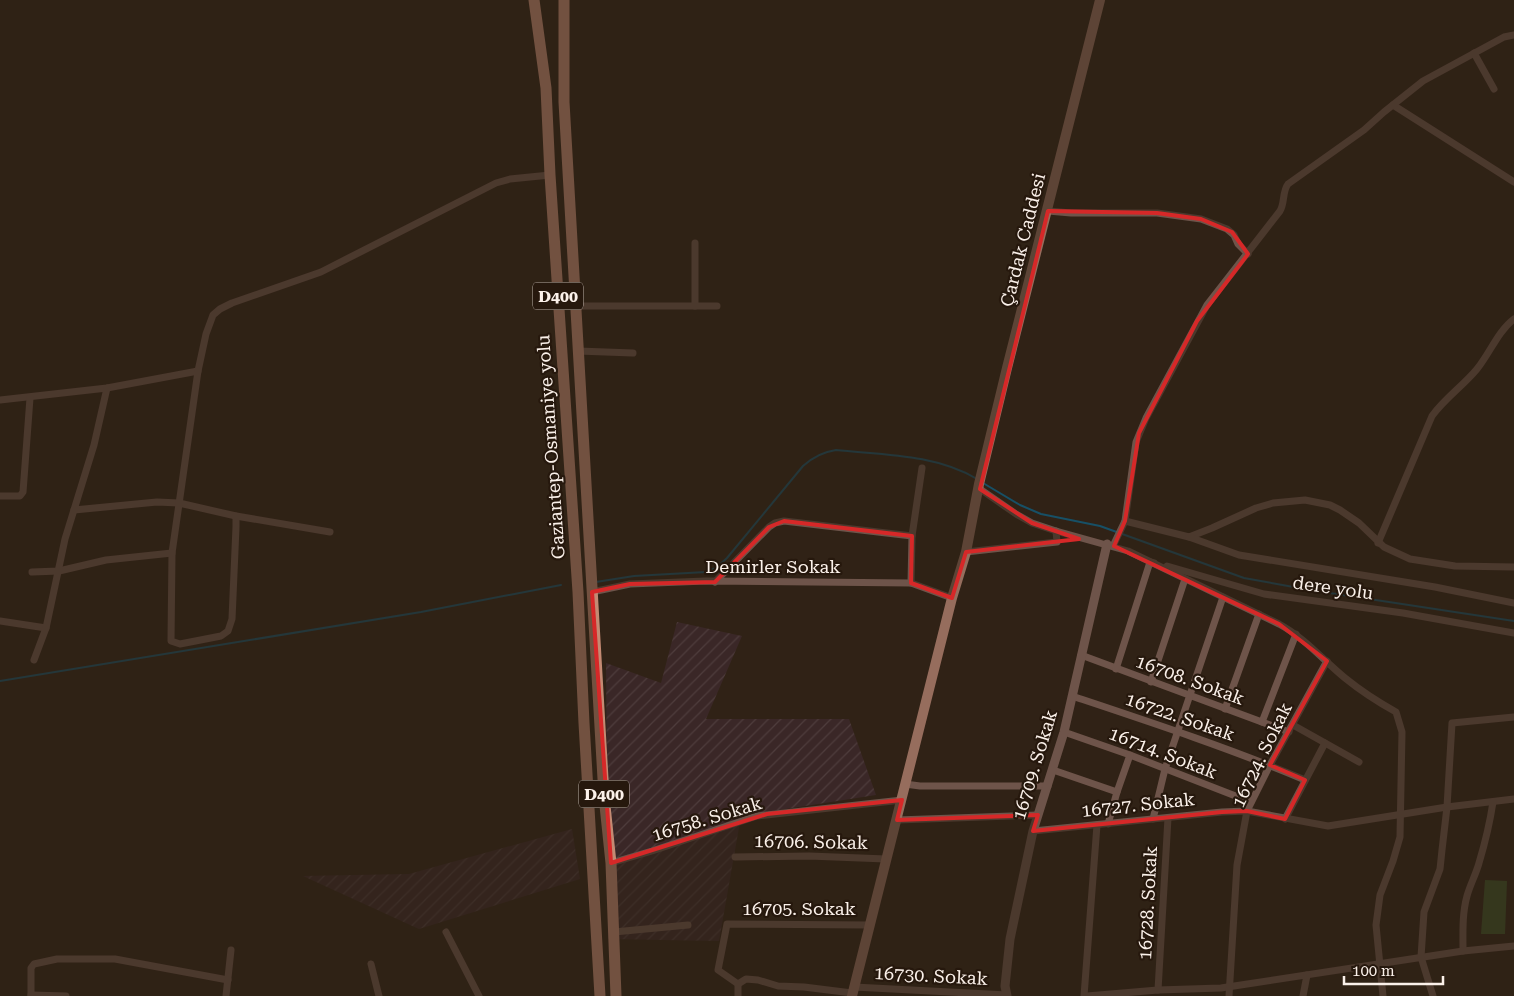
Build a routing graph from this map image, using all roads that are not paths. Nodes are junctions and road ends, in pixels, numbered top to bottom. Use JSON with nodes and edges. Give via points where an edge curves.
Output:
{"nodes":[{"id":1,"x":534,"y":0,"type":"edge"},
{"id":2,"x":564,"y":0,"type":"edge"},
{"id":3,"x":1100,"y":0,"type":"edge"},
{"id":4,"x":1514,"y":35,"type":"edge"},
{"id":5,"x":1474,"y":53,"type":"junction"},
{"id":6,"x":1494,"y":89,"type":"dead end"},
{"id":7,"x":1393,"y":105,"type":"junction"},
{"id":8,"x":550,"y":175,"type":"junction"},
{"id":9,"x":1514,"y":182,"type":"edge"},
{"id":10,"x":1048,"y":211,"type":"junction"},
{"id":11,"x":695,"y":243,"type":"dead end"},
{"id":12,"x":1248,"y":254,"type":"junction"},
{"id":13,"x":575,"y":306,"type":"junction"},
{"id":14,"x":695,"y":306,"type":"junction"},
{"id":15,"x":716,"y":306,"type":"dead end"},
{"id":16,"x":1514,"y":319,"type":"edge"},
{"id":17,"x":578,"y":351,"type":"junction"},
{"id":18,"x":633,"y":353,"type":"dead end"},
{"id":19,"x":198,"y":371,"type":"junction"},
{"id":20,"x":107,"y":388,"type":"junction"},
{"id":21,"x":30,"y":398,"type":"junction"},
{"id":22,"x":0,"y":400,"type":"edge"},
{"id":23,"x":922,"y":468,"type":"dead end"},
{"id":24,"x":980,"y":487,"type":"junction"},
{"id":25,"x":0,"y":496,"type":"edge"},
{"id":26,"x":179,"y":503,"type":"junction"},
{"id":27,"x":74,"y":510,"type":"junction"},
{"id":28,"x":236,"y":516,"type":"junction"},
{"id":29,"x":1123,"y":524,"type":"junction"},
{"id":30,"x":1056,"y":531,"type":"junction"},
{"id":31,"x":330,"y":532,"type":"dead end"},
{"id":32,"x":912,"y":536,"type":"junction"},
{"id":33,"x":1189,"y":537,"type":"junction"},
{"id":34,"x":1378,"y":542,"type":"junction"},
{"id":35,"x":1110,"y":545,"type":"junction"},
{"id":36,"x":966,"y":552,"type":"junction"},
{"id":37,"x":172,"y":553,"type":"junction"},
{"id":38,"x":1150,"y":562,"type":"junction"},
{"id":39,"x":1514,"y":567,"type":"edge"},
{"id":40,"x":59,"y":571,"type":"junction"},
{"id":41,"x":32,"y":572,"type":"dead end"},
{"id":42,"x":1185,"y":579,"type":"junction"},
{"id":43,"x":715,"y":582,"type":"junction"},
{"id":44,"x":910,"y":583,"type":"junction"},
{"id":45,"x":592,"y":592,"type":"junction"},
{"id":46,"x":1223,"y":597,"type":"junction"},
{"id":47,"x":952,"y":598,"type":"junction"},
{"id":48,"x":1514,"y":603,"type":"edge"},
{"id":49,"x":1259,"y":614,"type":"junction"},
{"id":50,"x":0,"y":621,"type":"edge"},
{"id":51,"x":46,"y":628,"type":"junction"},
{"id":52,"x":1514,"y":632,"type":"edge"},
{"id":53,"x":1296,"y":634,"type":"junction"},
{"id":54,"x":1081,"y":655,"type":"junction"},
{"id":55,"x":34,"y":660,"type":"dead end"},
{"id":56,"x":1327,"y":661,"type":"junction"},
{"id":57,"x":1116,"y":669,"type":"junction"},
{"id":58,"x":1151,"y":682,"type":"junction"},
{"id":59,"x":1190,"y":695,"type":"junction"},
{"id":60,"x":1072,"y":696,"type":"junction"},
{"id":61,"x":1225,"y":709,"type":"junction"},
{"id":62,"x":1514,"y":717,"type":"edge"},
{"id":63,"x":1262,"y":722,"type":"junction"},
{"id":64,"x":1291,"y":728,"type":"junction"},
{"id":65,"x":1177,"y":731,"type":"junction"},
{"id":66,"x":1064,"y":732,"type":"junction"},
{"id":67,"x":1325,"y":743,"type":"junction"},
{"id":68,"x":1130,"y":755,"type":"junction"},
{"id":69,"x":1359,"y":762,"type":"dead end"},
{"id":70,"x":1270,"y":765,"type":"junction"},
{"id":71,"x":1165,"y":769,"type":"junction"},
{"id":72,"x":1053,"y":770,"type":"junction"},
{"id":73,"x":1305,"y":780,"type":"junction"},
{"id":74,"x":906,"y":784,"type":"junction"},
{"id":75,"x":1048,"y":786,"type":"junction"},
{"id":76,"x":1117,"y":792,"type":"junction"},
{"id":77,"x":1514,"y":799,"type":"edge"},
{"id":78,"x":902,"y":800,"type":"junction"},
{"id":79,"x":1251,"y":802,"type":"junction"},
{"id":80,"x":1493,"y":802,"type":"junction"},
{"id":81,"x":1447,"y":807,"type":"junction"},
{"id":82,"x":1248,"y":811,"type":"junction"},
{"id":83,"x":1400,"y":815,"type":"junction"},
{"id":84,"x":1038,"y":816,"type":"junction"},
{"id":85,"x":1168,"y":818,"type":"junction"},
{"id":86,"x":1152,"y":819,"type":"junction"},
{"id":87,"x":1285,"y":819,"type":"junction"},
{"id":88,"x":897,"y":820,"type":"junction"},
{"id":89,"x":1108,"y":824,"type":"junction"},
{"id":90,"x":1097,"y":825,"type":"junction"},
{"id":91,"x":1032,"y":831,"type":"junction"},
{"id":92,"x":735,"y":857,"type":"dead end"},
{"id":93,"x":886,"y":859,"type":"junction"},
{"id":94,"x":611,"y":863,"type":"junction"},
{"id":95,"x":688,"y":925,"type":"dead end"},
{"id":96,"x":870,"y":925,"type":"junction"},
{"id":97,"x":446,"y":932,"type":"dead end"},
{"id":98,"x":614,"y":932,"type":"junction"},
{"id":99,"x":1514,"y":946,"type":"edge"},
{"id":100,"x":231,"y":950,"type":"dead end"},
{"id":101,"x":1463,"y":951,"type":"junction"},
{"id":102,"x":1421,"y":957,"type":"junction"},
{"id":103,"x":371,"y":964,"type":"dead end"},
{"id":104,"x":1379,"y":964,"type":"junction"},
{"id":105,"x":1307,"y":975,"type":"junction"},
{"id":106,"x":228,"y":980,"type":"junction"},
{"id":107,"x":738,"y":984,"type":"junction"},
{"id":108,"x":1229,"y":987,"type":"junction"},
{"id":109,"x":1158,"y":990,"type":"junction"},
{"id":110,"x":853,"y":992,"type":"edge"},
{"id":111,"x":922,"y":994,"type":"edge"},
{"id":112,"x":31,"y":995,"type":"edge"},
{"id":113,"x":66,"y":996,"type":"edge"},
{"id":114,"x":226,"y":996,"type":"edge"},
{"id":115,"x":379,"y":996,"type":"edge"},
{"id":116,"x":479,"y":996,"type":"edge"},
{"id":117,"x":600,"y":996,"type":"edge"},
{"id":118,"x":616,"y":996,"type":"edge"},
{"id":119,"x":738,"y":996,"type":"edge"},
{"id":120,"x":1007,"y":996,"type":"edge"},
{"id":121,"x":1085,"y":996,"type":"edge"},
{"id":122,"x":1229,"y":996,"type":"edge"},
{"id":123,"x":1303,"y":996,"type":"edge"},
{"id":124,"x":1383,"y":996,"type":"edge"},
{"id":125,"x":1433,"y":996,"type":"edge"}],
"edges":[{"from":1,"to":8,"type":"highway","name":"Gaziantep-Osmaniye yolu","number":"D400","via":[[546,88]]},
{"from":2,"to":13,"type":"highway","name":"Gaziantep-Osmaniye yolu","number":"D400","via":[[564,102]]},
{"from":3,"to":10,"type":"main road","name":"Çardak Caddesi"},
{"from":4,"to":5,"type":"street"},
{"from":5,"to":6,"type":"street"},
{"from":5,"to":7,"type":"street","via":[[1424,81]]},
{"from":7,"to":9,"type":"street"},
{"from":7,"to":12,"type":"street","via":[[1364,130],[1288,184],[1280,212]]},
{"from":8,"to":19,"type":"street","via":[[496,183],[321,272],[220,309],[213,315],[206,334]]},
{"from":8,"to":117,"type":"highway","name":"Gaziantep-Osmaniye yolu","number":"D400","via":[[578,592]]},
{"from":10,"to":12,"type":"street","via":[[1157,213],[1201,219],[1227,228]]},
{"from":10,"to":24,"type":"main road","name":"Çardak Caddesi"},
{"from":11,"to":14,"type":"street"},
{"from":12,"to":29,"type":"street","via":[[1197,321],[1139,433]]},
{"from":13,"to":14,"type":"street"},
{"from":13,"to":17,"type":"highway","name":"Gaziantep-Osmaniye yolu","number":"D400"},
{"from":14,"to":15,"type":"street"},
{"from":16,"to":34,"type":"street","via":[[1476,370],[1432,416]]},
{"from":17,"to":18,"type":"street"},
{"from":17,"to":45,"type":"highway","name":"Gaziantep-Osmaniye yolu","number":"D400"},
{"from":19,"to":20,"type":"street"},
{"from":19,"to":26,"type":"street"},
{"from":20,"to":21,"type":"street"},
{"from":20,"to":27,"type":"street"},
{"from":21,"to":22,"type":"street"},
{"from":21,"to":25,"type":"street","via":[[24,492],[20,496]]},
{"from":23,"to":32,"type":"street"},
{"from":24,"to":30,"type":"street","via":[[1016,514]]},
{"from":24,"to":36,"type":"main road","name":"Çardak Caddesi"},
{"from":26,"to":27,"type":"street"},
{"from":26,"to":28,"type":"street"},
{"from":26,"to":37,"type":"street"},
{"from":27,"to":40,"type":"street"},
{"from":28,"to":31,"type":"street"},
{"from":28,"to":37,"type":"street","via":[[232,619],[228,631],[221,636],[180,644],[171,642]]},
{"from":29,"to":33,"type":"street"},
{"from":29,"to":35,"type":"street"},
{"from":30,"to":35,"type":"street"},
{"from":30,"to":36,"type":"street","via":[[1057,542]]},
{"from":32,"to":43,"type":"street","via":[[775,522]]},
{"from":32,"to":44,"type":"street"},
{"from":33,"to":34,"type":"street","via":[[1256,508],[1306,500],[1340,510]]},
{"from":33,"to":48,"type":"street","via":[[1240,555],[1435,586]]},
{"from":34,"to":39,"type":"street","via":[[1410,559],[1455,566]]},
{"from":35,"to":38,"type":"street"},
{"from":35,"to":54,"type":"street","name":"16709. Sokak"},
{"from":36,"to":47,"type":"main road","name":"Çardak Caddesi"},
{"from":37,"to":40,"type":"street","via":[[106,560]]},
{"from":38,"to":42,"type":"street"},
{"from":38,"to":52,"type":"street","name":"dere yolu","via":[[1264,594]]},
{"from":38,"to":57,"type":"street"},
{"from":40,"to":41,"type":"street"},
{"from":40,"to":51,"type":"street"},
{"from":42,"to":46,"type":"street"},
{"from":42,"to":58,"type":"street"},
{"from":43,"to":44,"type":"street","name":"Demirler Sokak"},
{"from":43,"to":45,"type":"street","name":"Demirler Sokak","via":[[630,584]]},
{"from":44,"to":47,"type":"street","name":"Demirler Sokak"},
{"from":45,"to":94,"type":"highway","number":"D400"},
{"from":46,"to":49,"type":"street"},
{"from":46,"to":59,"type":"street"},
{"from":47,"to":74,"type":"main road","name":"Çardak Caddesi"},
{"from":49,"to":53,"type":"street"},
{"from":49,"to":61,"type":"street"},
{"from":50,"to":51,"type":"street"},
{"from":51,"to":55,"type":"street"},
{"from":53,"to":56,"type":"street"},
{"from":53,"to":63,"type":"street"},
{"from":54,"to":57,"type":"street","name":"16708. Sokak"},
{"from":54,"to":60,"type":"street","name":"16709. Sokak"},
{"from":56,"to":64,"type":"street","name":"16724. Sokak"},
{"from":56,"to":83,"type":"street","via":[[1362,691],[1396,712],[1402,732]]},
{"from":57,"to":58,"type":"street","name":"16708. Sokak"},
{"from":58,"to":59,"type":"street","name":"16708. Sokak"},
{"from":59,"to":61,"type":"street","name":"16708. Sokak"},
{"from":59,"to":65,"type":"street"},
{"from":60,"to":65,"type":"street","name":"16722. Sokak"},
{"from":60,"to":66,"type":"street","name":"16709. Sokak"},
{"from":61,"to":63,"type":"street","name":"16708. Sokak"},
{"from":62,"to":81,"type":"street","via":[[1452,722]]},
{"from":63,"to":64,"type":"street","name":"16708. Sokak"},
{"from":64,"to":67,"type":"street","name":"16708. Sokak"},
{"from":64,"to":70,"type":"street","name":"16724. Sokak"},
{"from":65,"to":70,"type":"street","name":"16722. Sokak"},
{"from":65,"to":71,"type":"street"},
{"from":66,"to":68,"type":"street","name":"16714. Sokak"},
{"from":66,"to":72,"type":"street","name":"16709. Sokak"},
{"from":67,"to":69,"type":"street","name":"16708. Sokak"},
{"from":67,"to":73,"type":"street"},
{"from":68,"to":71,"type":"street","name":"16714. Sokak"},
{"from":68,"to":76,"type":"street"},
{"from":70,"to":73,"type":"street","name":"16722. Sokak"},
{"from":70,"to":79,"type":"street","name":"16724. Sokak"},
{"from":71,"to":79,"type":"street","name":"16714. Sokak"},
{"from":71,"to":86,"type":"street"},
{"from":72,"to":75,"type":"street","name":"16709. Sokak"},
{"from":72,"to":76,"type":"street"},
{"from":73,"to":87,"type":"street"},
{"from":74,"to":75,"type":"street"},
{"from":74,"to":78,"type":"main road","name":"Çardak Caddesi"},
{"from":75,"to":84,"type":"street","name":"16709. Sokak"},
{"from":76,"to":89,"type":"street"},
{"from":77,"to":80,"type":"street","name":"16727. Sokak"},
{"from":78,"to":88,"type":"main road","name":"Çardak Caddesi"},
{"from":78,"to":94,"type":"street","name":"16758. Sokak","via":[[757,816]]},
{"from":79,"to":82,"type":"street","name":"16724. Sokak"},
{"from":80,"to":81,"type":"street","name":"16727. Sokak"},
{"from":80,"to":101,"type":"street","via":[[1479,863],[1467,894]]},
{"from":81,"to":83,"type":"street","name":"16727. Sokak"},
{"from":81,"to":102,"type":"street","via":[[1440,869],[1424,912]]},
{"from":82,"to":85,"type":"street","name":"16727. Sokak"},
{"from":82,"to":87,"type":"street","name":"16727. Sokak"},
{"from":82,"to":108,"type":"street","name":"16724. Sokak","via":[[1237,865]]},
{"from":83,"to":87,"type":"street","name":"16727. Sokak","via":[[1328,826]]},
{"from":83,"to":104,"type":"street","via":[[1400,837],[1377,913]]},
{"from":84,"to":88,"type":"street"},
{"from":84,"to":91,"type":"street","name":"16709. Sokak"},
{"from":85,"to":86,"type":"street","name":"16727. Sokak"},
{"from":85,"to":109,"type":"street","name":"16728. Sokak"},
{"from":86,"to":89,"type":"street","name":"16727. Sokak"},
{"from":88,"to":93,"type":"main road","name":"Çardak Caddesi"},
{"from":89,"to":90,"type":"street","name":"16727. Sokak"},
{"from":90,"to":91,"type":"street","name":"16727. Sokak"},
{"from":90,"to":121,"type":"street"},
{"from":91,"to":120,"type":"street","name":"16709. Sokak","via":[[1010,939],[1005,986]]},
{"from":92,"to":93,"type":"street","name":"16706. Sokak"},
{"from":93,"to":96,"type":"main road","name":"Çardak Caddesi"},
{"from":94,"to":98,"type":"highway","number":"D400"},
{"from":95,"to":98,"type":"street"},
{"from":96,"to":107,"type":"street","name":"16705. Sokak","via":[[727,924],[718,970]]},
{"from":96,"to":110,"type":"main road","name":"Çardak Caddesi"},
{"from":97,"to":116,"type":"street"},
{"from":98,"to":118,"type":"highway","number":"D400"},
{"from":99,"to":101,"type":"street"},
{"from":100,"to":106,"type":"street"},
{"from":101,"to":102,"type":"street"},
{"from":102,"to":104,"type":"street"},
{"from":102,"to":125,"type":"street"},
{"from":103,"to":115,"type":"street"},
{"from":104,"to":105,"type":"street"},
{"from":104,"to":124,"type":"street"},
{"from":105,"to":108,"type":"street"},
{"from":105,"to":123,"type":"street"},
{"from":106,"to":112,"type":"street","via":[[115,959],[57,959],[34,964]]},
{"from":106,"to":114,"type":"street"},
{"from":107,"to":110,"type":"street","name":"16730. Sokak","via":[[746,979],[778,986]]},
{"from":107,"to":119,"type":"street"},
{"from":108,"to":109,"type":"street"},
{"from":108,"to":122,"type":"street","name":"16724. Sokak"},
{"from":109,"to":121,"type":"street"},
{"from":110,"to":111,"type":"street","name":"16730. Sokak"},
{"from":111,"to":120,"type":"street","name":"16730. Sokak"},
{"from":112,"to":113,"type":"street"}]}
